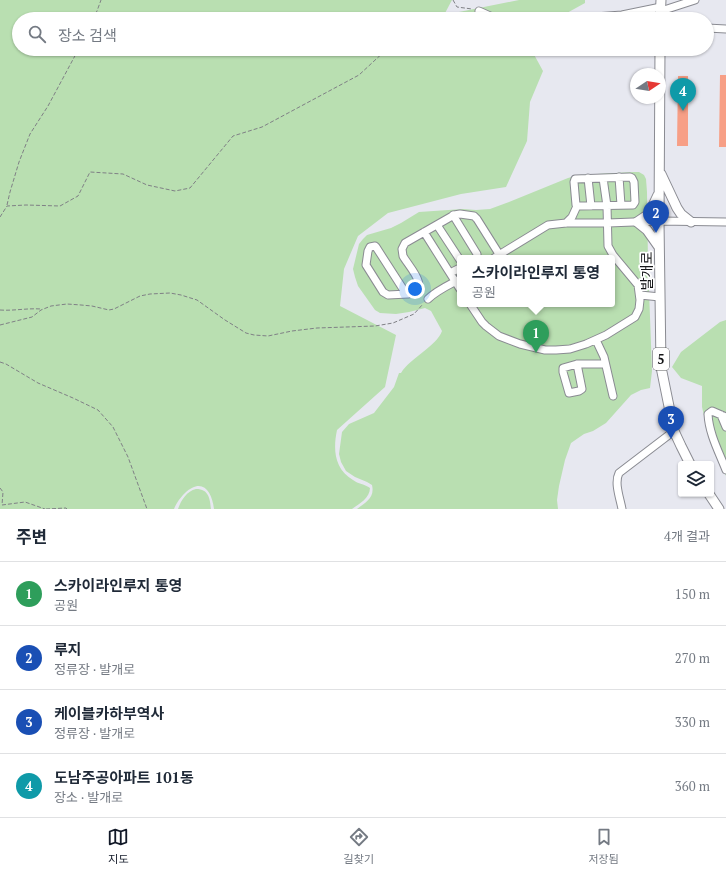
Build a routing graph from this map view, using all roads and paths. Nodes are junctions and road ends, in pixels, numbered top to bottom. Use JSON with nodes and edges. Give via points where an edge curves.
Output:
{"nodes":[{"id":1,"x":101,"y":0,"type":"edge"},
{"id":2,"x":453,"y":0,"type":"edge"},
{"id":3,"x":695,"y":0,"type":"edge"},
{"id":4,"x":660,"y":9,"type":"edge"},
{"id":5,"x":479,"y":11,"type":"edge"},
{"id":6,"x":96,"y":12,"type":"edge"},
{"id":7,"x":641,"y":12,"type":"edge"},
{"id":8,"x":714,"y":28,"type":"edge"},
{"id":9,"x":726,"y":29,"type":"edge"},
{"id":10,"x":75,"y":56,"type":"edge"},
{"id":11,"x":379,"y":56,"type":"edge"},
{"id":12,"x":660,"y":56,"type":"edge"},
{"id":13,"x":660,"y":173,"type":"junction"},
{"id":14,"x":619,"y":177,"type":"junction"},
{"id":15,"x":588,"y":178,"type":"junction"},
{"id":16,"x":604,"y":178,"type":"junction"},
{"id":17,"x":660,"y":193,"type":"junction"},
{"id":18,"x":7,"y":206,"type":"junction"},
{"id":19,"x":577,"y":206,"type":"junction"},
{"id":20,"x":591,"y":206,"type":"junction"},
{"id":21,"x":607,"y":206,"type":"junction"},
{"id":22,"x":621,"y":206,"type":"junction"},
{"id":23,"x":453,"y":215,"type":"junction"},
{"id":24,"x":0,"y":217,"type":"edge"},
{"id":25,"x":659,"y":221,"type":"junction"},
{"id":26,"x":637,"y":222,"type":"junction"},
{"id":27,"x":691,"y":222,"type":"junction"},
{"id":28,"x":726,"y":222,"type":"edge"},
{"id":29,"x":566,"y":223,"type":"junction"},
{"id":30,"x":608,"y":223,"type":"junction"},
{"id":31,"x":437,"y":225,"type":"junction"},
{"id":32,"x":424,"y":232,"type":"junction"},
{"id":33,"x":660,"y":248,"type":"junction"},
{"id":34,"x":457,"y":255,"type":"edge"},
{"id":35,"x":477,"y":255,"type":"edge"},
{"id":36,"x":496,"y":255,"type":"edge"},
{"id":37,"x":499,"y":255,"type":"edge"},
{"id":38,"x":613,"y":255,"type":"edge"},
{"id":39,"x":615,"y":257,"type":"edge"},
{"id":40,"x":457,"y":270,"type":"edge"},
{"id":41,"x":450,"y":273,"type":"junction"},
{"id":42,"x":457,"y":280,"type":"edge"},
{"id":43,"x":415,"y":292,"type":"junction"},
{"id":44,"x":640,"y":295,"type":"junction"},
{"id":45,"x":660,"y":297,"type":"junction"},
{"id":46,"x":428,"y":299,"type":"joint"},
{"id":47,"x":472,"y":307,"type":"edge"},
{"id":48,"x":0,"y":310,"type":"edge"},
{"id":49,"x":41,"y":310,"type":"junction"},
{"id":50,"x":0,"y":325,"type":"edge"},
{"id":51,"x":596,"y":340,"type":"junction"},
{"id":52,"x":0,"y":362,"type":"edge"},
{"id":53,"x":577,"y":364,"type":"dead end"},
{"id":54,"x":605,"y":364,"type":"junction"},
{"id":55,"x":613,"y":396,"type":"dead end"},
{"id":56,"x":724,"y":416,"type":"edge"},
{"id":57,"x":726,"y":427,"type":"edge"},
{"id":58,"x":674,"y":431,"type":"junction"},
{"id":59,"x":688,"y":461,"type":"edge"},
{"id":60,"x":726,"y":470,"type":"edge"},
{"id":61,"x":0,"y":488,"type":"edge"},
{"id":62,"x":711,"y":497,"type":"edge"},
{"id":63,"x":45,"y":509,"type":"edge"},
{"id":64,"x":67,"y":509,"type":"edge"},
{"id":65,"x":147,"y":509,"type":"edge"},
{"id":66,"x":622,"y":509,"type":"edge"},
{"id":67,"x":719,"y":509,"type":"edge"}],
"edges":[{"from":1,"to":6,"type":"path"},
{"from":2,"to":5,"type":"path","via":[[457,7]]},
{"from":3,"to":4,"type":"street"},
{"from":4,"to":7,"type":"street"},
{"from":8,"to":9,"type":"street"},
{"from":10,"to":18,"type":"path","via":[[30,134]]},
{"from":11,"to":18,"type":"path","via":[[359,75],[262,127],[233,136],[190,188],[175,191],[147,185],[123,174],[90,172],[78,196],[60,206]]},
{"from":12,"to":13,"type":"main road","name":"발개로","number":"5"},
{"from":13,"to":17,"type":"main road","name":"발개로","number":"5"},
{"from":13,"to":27,"type":"main road","via":[[677,208]]},
{"from":14,"to":16,"type":"street"},
{"from":14,"to":22,"type":"street"},
{"from":14,"to":22,"type":"street","via":[[632,178],[634,182],[635,204]]},
{"from":15,"to":16,"type":"street"},
{"from":15,"to":19,"type":"street","via":[[574,180]]},
{"from":15,"to":20,"type":"street"},
{"from":16,"to":21,"type":"street"},
{"from":17,"to":25,"type":"main road","name":"발개로","number":"5"},
{"from":17,"to":26,"type":"main road","via":[[649,214]]},
{"from":18,"to":24,"type":"path"},
{"from":19,"to":20,"type":"street"},
{"from":19,"to":29,"type":"street"},
{"from":20,"to":21,"type":"street"},
{"from":21,"to":22,"type":"street"},
{"from":21,"to":30,"type":"street"},
{"from":23,"to":31,"type":"street"},
{"from":23,"to":35,"type":"street"},
{"from":23,"to":36,"type":"street","via":[[474,216]]},
{"from":25,"to":26,"type":"street"},
{"from":25,"to":27,"type":"street"},
{"from":25,"to":33,"type":"main road","name":"발개로","number":"5"},
{"from":26,"to":30,"type":"street"},
{"from":26,"to":33,"type":"main road","via":[[647,230]]},
{"from":27,"to":28,"type":"street"},
{"from":29,"to":30,"type":"street"},
{"from":29,"to":37,"type":"street","via":[[548,225]]},
{"from":30,"to":38,"type":"street","via":[[607,240]]},
{"from":31,"to":32,"type":"street"},
{"from":31,"to":34,"type":"street"},
{"from":32,"to":41,"type":"street"},
{"from":32,"to":43,"type":"street","via":[[405,243],[402,249],[403,256],[420,283]]},
{"from":33,"to":45,"type":"main road","name":"발개로","number":"5"},
{"from":39,"to":44,"type":"street","via":[[638,285]]},
{"from":40,"to":41,"type":"street"},
{"from":41,"to":42,"type":"street"},
{"from":42,"to":46,"type":"street"},
{"from":43,"to":43,"type":"street","via":[[403,289],[376,247],[370,247],[366,265],[383,292],[388,295]]},
{"from":44,"to":45,"type":"street"},
{"from":44,"to":51,"type":"street","via":[[639,309],[635,317]]},
{"from":45,"to":58,"type":"main road","name":"발개로","number":"5","via":[[661,367]]},
{"from":46,"to":49,"type":"path","via":[[414,314],[393,324],[317,328],[268,336],[246,333],[197,300],[181,295],[140,296],[114,310],[67,304]]},
{"from":47,"to":51,"type":"street","via":[[482,322],[499,336],[537,349],[578,347]]},
{"from":48,"to":49,"type":"path"},
{"from":49,"to":50,"type":"path","via":[[32,317]]},
{"from":51,"to":54,"type":"street"},
{"from":52,"to":65,"type":"path","via":[[38,383],[98,410],[113,428],[128,457]]},
{"from":53,"to":54,"type":"street"},
{"from":54,"to":55,"type":"street"},
{"from":56,"to":57,"type":"street"},
{"from":56,"to":60,"type":"street","via":[[712,412],[708,414],[708,422]]},
{"from":58,"to":59,"type":"main road","name":"발개로","number":"5"},
{"from":58,"to":66,"type":"street","via":[[619,473],[617,486]]},
{"from":61,"to":63,"type":"path","via":[[3,492],[2,505],[25,502]]},
{"from":62,"to":67,"type":"main road"},
{"from":63,"to":64,"type":"path"}]}
